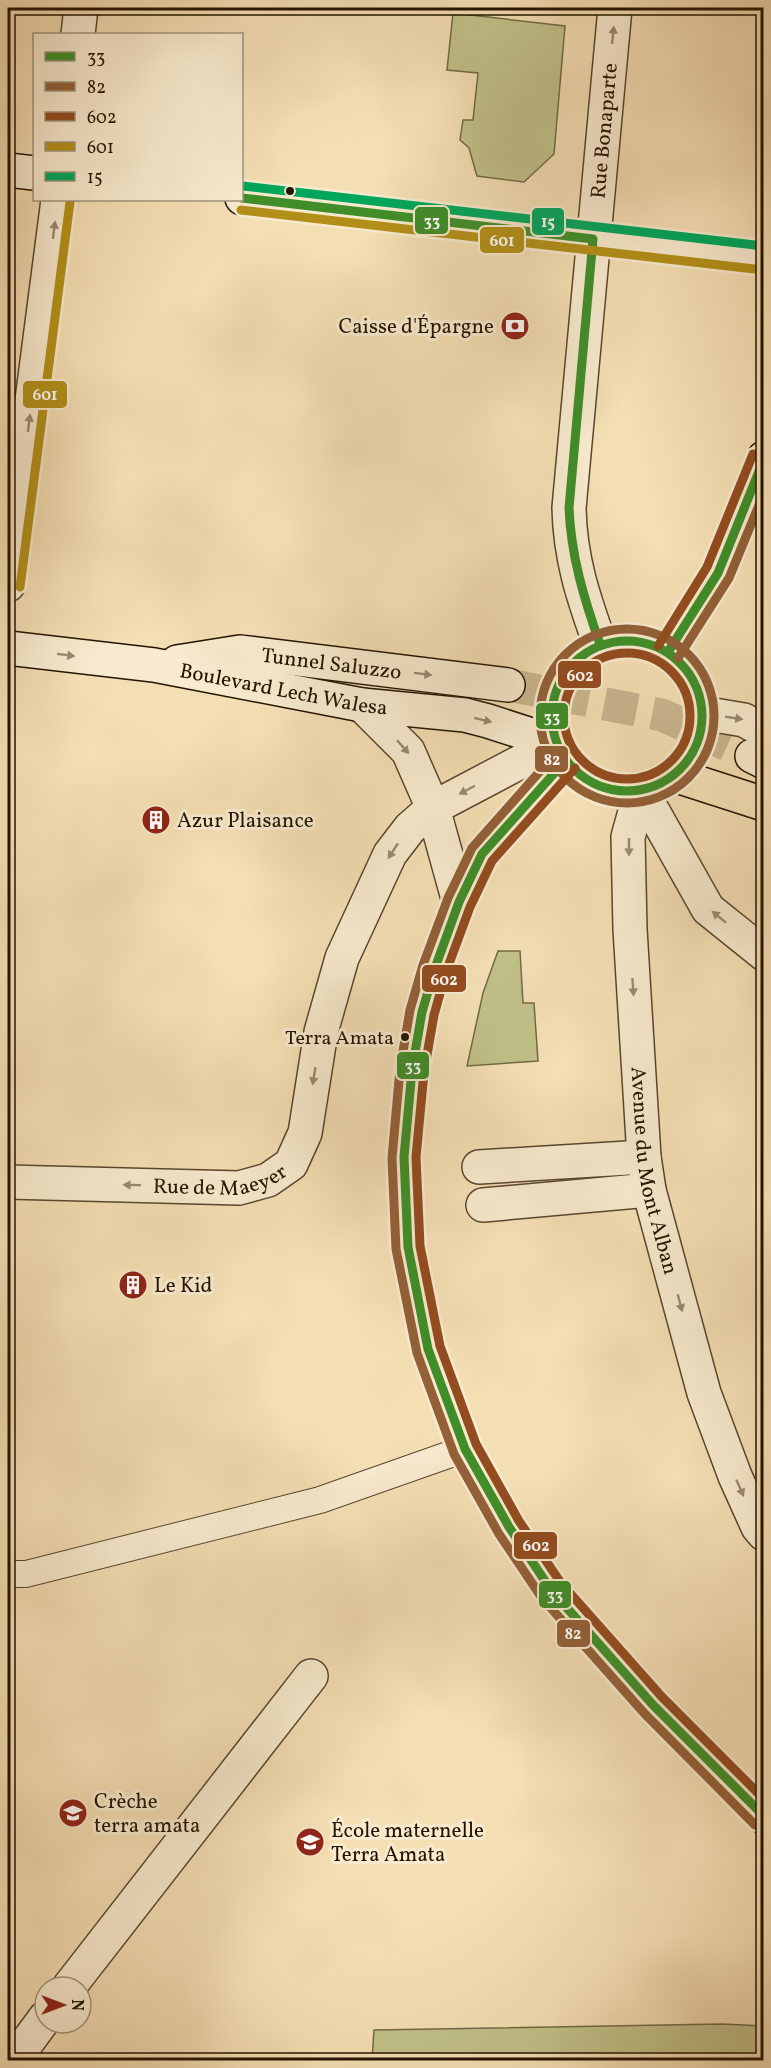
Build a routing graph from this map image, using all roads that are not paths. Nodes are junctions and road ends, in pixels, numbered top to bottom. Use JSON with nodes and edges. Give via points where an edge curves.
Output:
{"nodes":[{"id":1,"x":81,"y":8,"type":"edge"},
{"id":2,"x":615,"y":8,"type":"edge"},
{"id":3,"x":78,"y":33,"type":"edge"},
{"id":4,"x":8,"y":170,"type":"edge"},
{"id":5,"x":33,"y":173,"type":"edge"},
{"id":6,"x":243,"y":198,"type":"edge"},
{"id":7,"x":58,"y":201,"type":"edge"},
{"id":8,"x":593,"y":239,"type":"junction"},
{"id":9,"x":764,"y":258,"type":"edge"},
{"id":10,"x":764,"y":458,"type":"edge"},
{"id":11,"x":8,"y":585,"type":"edge"},
{"id":12,"x":600,"y":644,"type":"junction"},
{"id":13,"x":8,"y":648,"type":"edge"},
{"id":14,"x":668,"y":652,"type":"junction"},
{"id":15,"x":154,"y":665,"type":"junction"},
{"id":16,"x":508,"y":685,"type":"tunnel mouth"},
{"id":17,"x":362,"y":705,"type":"junction"},
{"id":18,"x":702,"y":713,"type":"junction"},
{"id":19,"x":760,"y":750,"type":"edge"},
{"id":20,"x":561,"y":752,"type":"junction"},
{"id":21,"x":674,"y":775,"type":"junction"},
{"id":22,"x":641,"y":790,"type":"junction"},
{"id":23,"x":764,"y":804,"type":"edge"},
{"id":24,"x":433,"y":808,"type":"junction"},
{"id":25,"x":459,"y":902,"type":"junction"},
{"id":26,"x":764,"y":954,"type":"edge"},
{"id":27,"x":644,"y":1157,"type":"junction"},
{"id":28,"x":479,"y":1167,"type":"dead end"},
{"id":29,"x":8,"y":1182,"type":"edge"},
{"id":30,"x":649,"y":1190,"type":"junction"},
{"id":31,"x":483,"y":1205,"type":"dead end"},
{"id":32,"x":465,"y":1449,"type":"junction"},
{"id":33,"x":764,"y":1534,"type":"edge"},
{"id":34,"x":8,"y":1574,"type":"edge"},
{"id":35,"x":311,"y":1676,"type":"dead end"},
{"id":36,"x":764,"y":1816,"type":"edge"},
{"id":37,"x":78,"y":1975,"type":"edge"},
{"id":38,"x":33,"y":2035,"type":"edge"},
{"id":39,"x":14,"y":2061,"type":"edge"}],
"edges":[{"from":1,"to":3,"type":"street"},
{"from":8,"to":2,"type":"street","name":"Rue Bonaparte","one_way":true},
{"from":4,"to":5,"type":"street"},
{"from":6,"to":8,"type":"street"},
{"from":11,"to":7,"type":"street","one_way":true},
{"from":8,"to":9,"type":"street"},
{"from":8,"to":12,"type":"street","name":"Rue Bonaparte","via":[[568,508],[569,536],[580,590]]},
{"from":10,"to":14,"type":"main road","via":[[718,573]]},
{"from":12,"to":14,"type":"main road","via":[[624,640]]},
{"from":12,"to":20,"type":"main road","via":[[573,662],[555,690],[551,717]]},
{"from":13,"to":15,"type":"street","name":"Boulevard Lech Walesa","one_way":true},
{"from":14,"to":18,"type":"main road","via":[[686,668],[697,689]]},
{"from":15,"to":16,"type":"street","name":"Tunnel Saluzzo","one_way":true,"via":[[240,652]]},
{"from":15,"to":17,"type":"street","name":"Boulevard Lech Walesa"},
{"from":17,"to":20,"type":"street","name":"Boulevard Lech Walesa","one_way":true,"via":[[489,721]]},
{"from":17,"to":24,"type":"street","one_way":true,"via":[[408,751]]},
{"from":18,"to":19,"type":"street","one_way":true,"via":[[744,720]]},
{"from":18,"to":21,"type":"main road","via":[[699,737],[689,759]]},
{"from":20,"to":22,"type":"main road","via":[[587,780],[609,790]]},
{"from":20,"to":24,"type":"street","name":"Rue de Maeyer","one_way":true},
{"from":20,"to":25,"type":"main road","via":[[482,854]]},
{"from":21,"to":22,"type":"main road"},
{"from":21,"to":23,"type":"main road"},
{"from":26,"to":22,"type":"street","one_way":true,"via":[[708,909]]},
{"from":22,"to":27,"type":"street","name":"Avenue du Mont Alban","one_way":true,"via":[[628,837]]},
{"from":24,"to":25,"type":"street"},
{"from":24,"to":29,"type":"street","name":"Rue de Maeyer","one_way":true,"via":[[410,828],[390,854],[342,958],[321,1032],[305,1133],[291,1164],[268,1180],[239,1188]]},
{"from":25,"to":32,"type":"main road","via":[[422,1012],[404,1157],[408,1247],[428,1349]]},
{"from":27,"to":28,"type":"street"},
{"from":27,"to":30,"type":"street","name":"Avenue du Mont Alban"},
{"from":30,"to":31,"type":"street"},
{"from":30,"to":33,"type":"street","name":"Avenue du Mont Alban","one_way":true,"via":[[704,1393],[735,1476]]},
{"from":32,"to":34,"type":"lane","via":[[320,1500],[26,1574]]},
{"from":32,"to":36,"type":"main road","via":[[509,1527],[551,1590],[652,1705]]},
{"from":35,"to":37,"type":"street"},
{"from":38,"to":39,"type":"street"}]}
